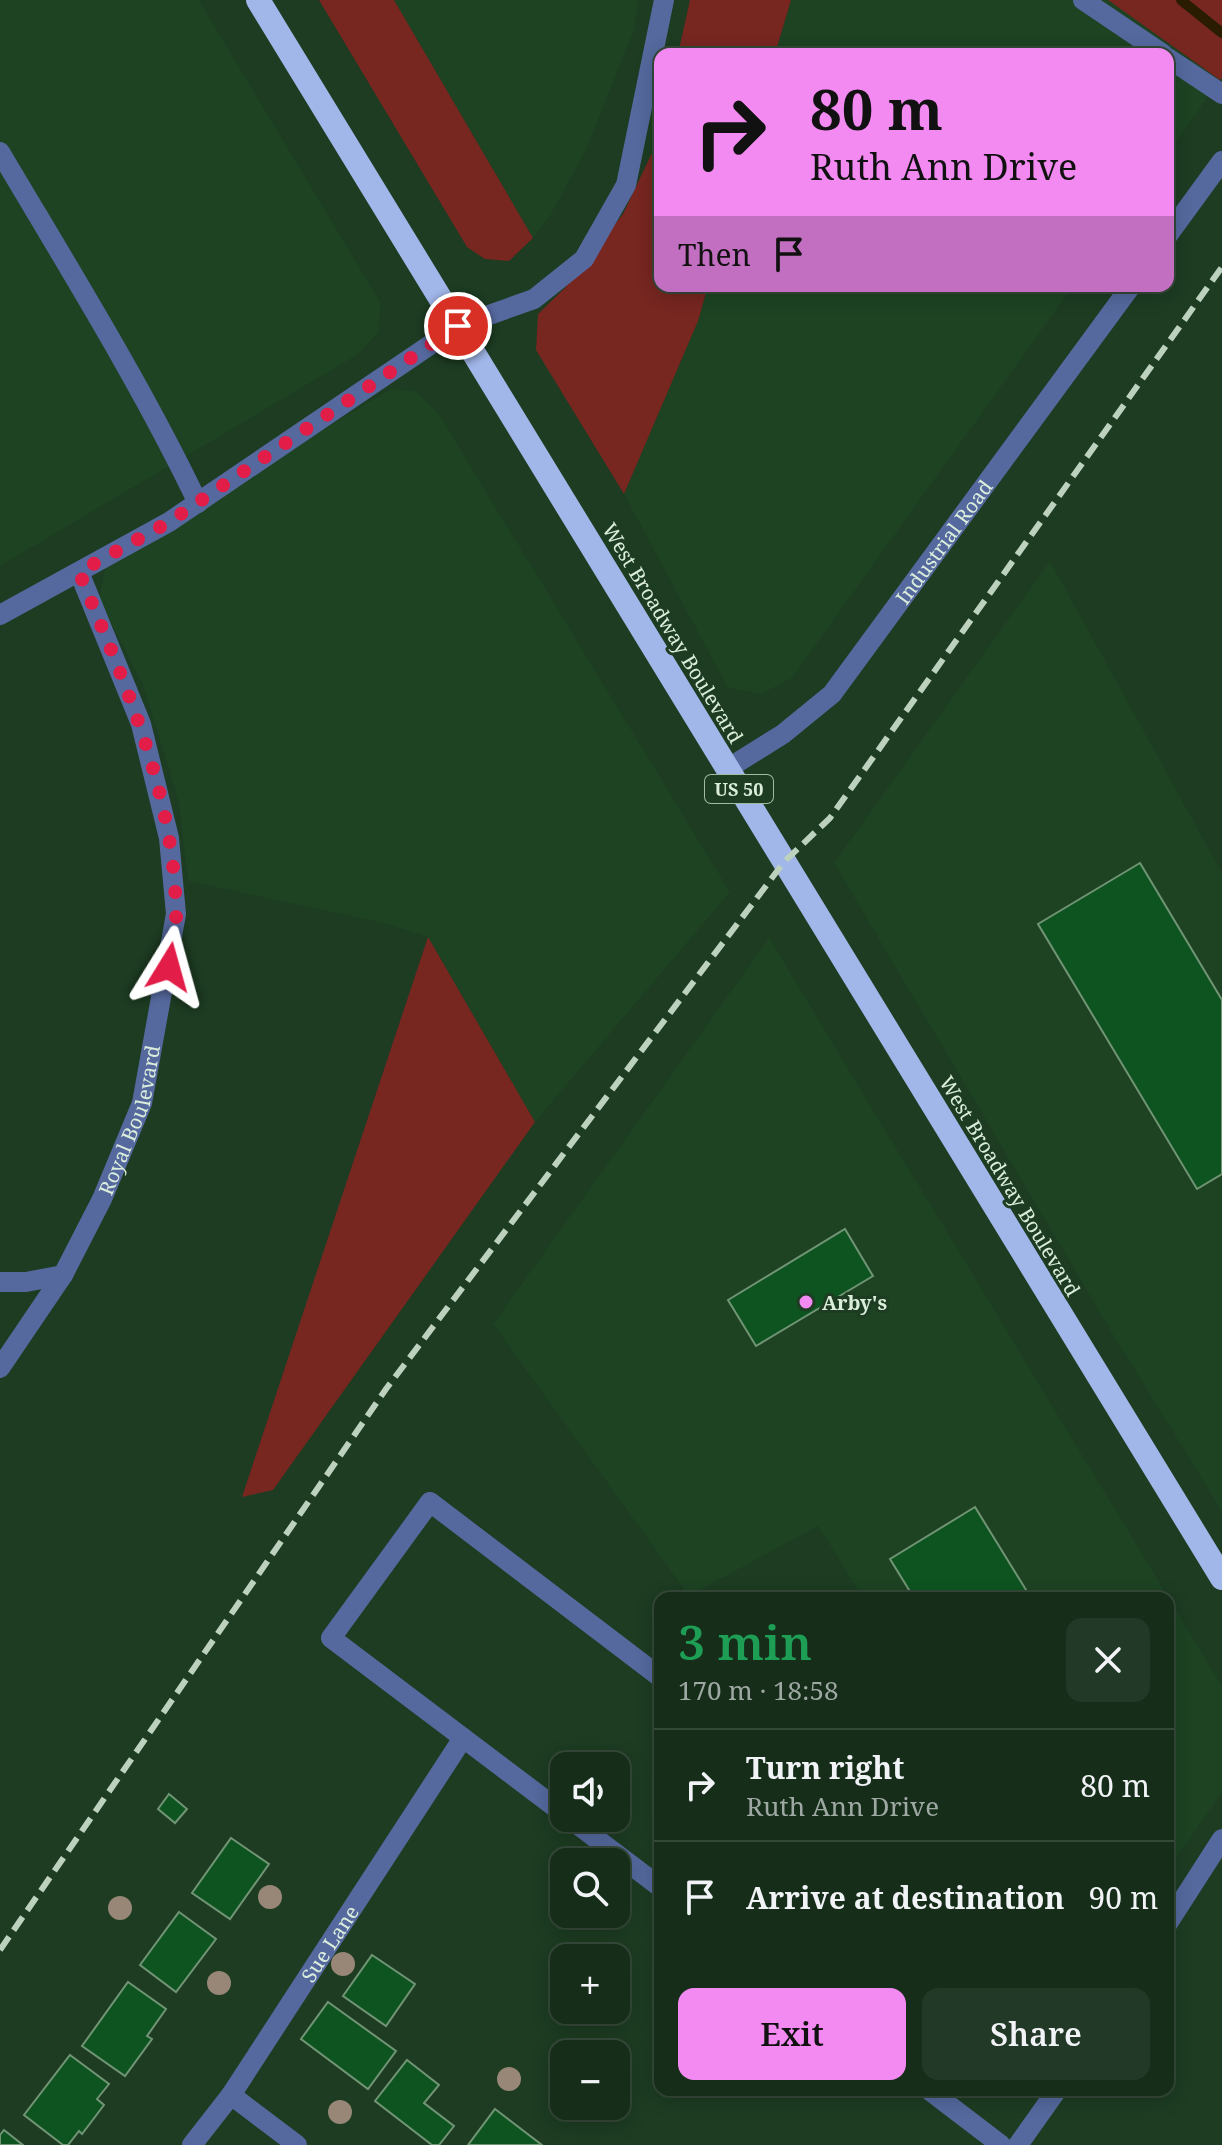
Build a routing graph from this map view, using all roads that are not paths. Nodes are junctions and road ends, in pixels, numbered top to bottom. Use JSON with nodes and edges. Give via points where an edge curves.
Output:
{"nodes":[{"id":1,"x":258,"y":0,"type":"edge"},
{"id":2,"x":664,"y":0,"type":"edge"},
{"id":3,"x":1083,"y":0,"type":"edge"},
{"id":4,"x":654,"y":48,"type":"edge"},
{"id":5,"x":1154,"y":48,"type":"edge"},
{"id":6,"x":654,"y":49,"type":"edge"},
{"id":7,"x":1174,"y":62,"type":"edge"},
{"id":8,"x":1222,"y":94,"type":"edge"},
{"id":9,"x":0,"y":152,"type":"edge"},
{"id":10,"x":1222,"y":161,"type":"edge"},
{"id":11,"x":1174,"y":227,"type":"edge"},
{"id":12,"x":1127,"y":292,"type":"edge"},
{"id":13,"x":458,"y":326,"type":"junction"},
{"id":14,"x":198,"y":503,"type":"junction"},
{"id":15,"x":79,"y":572,"type":"junction"},
{"id":16,"x":0,"y":615,"type":"edge"},
{"id":17,"x":727,"y":769,"type":"junction"},
{"id":18,"x":63,"y":1275,"type":"junction"},
{"id":19,"x":0,"y":1282,"type":"edge"},
{"id":20,"x":0,"y":1368,"type":"edge"},
{"id":21,"x":1222,"y":1578,"type":"edge"},
{"id":22,"x":654,"y":1672,"type":"edge"},
{"id":23,"x":463,"y":1738,"type":"junction"},
{"id":24,"x":550,"y":1803,"type":"edge"},
{"id":25,"x":587,"y":1832,"type":"edge"},
{"id":26,"x":1222,"y":1839,"type":"edge"},
{"id":27,"x":654,"y":1882,"type":"edge"},
{"id":28,"x":1174,"y":1914,"type":"edge"},
{"id":29,"x":231,"y":2095,"type":"junction"},
{"id":30,"x":937,"y":2096,"type":"edge"},
{"id":31,"x":1053,"y":2096,"type":"edge"},
{"id":32,"x":192,"y":2145,"type":"edge"},
{"id":33,"x":297,"y":2145,"type":"edge"},
{"id":34,"x":1001,"y":2145,"type":"edge"},
{"id":35,"x":1018,"y":2145,"type":"edge"}],
"edges":[{"from":1,"to":13,"type":"highway","name":"West Broadway Boulevard","number":"US 50"},
{"from":2,"to":4,"type":"street"},
{"from":3,"to":5,"type":"street"},
{"from":6,"to":13,"type":"street","via":[[626,185],[584,259],[534,299]]},
{"from":7,"to":8,"type":"street"},
{"from":9,"to":14,"type":"street"},
{"from":10,"to":11,"type":"street"},
{"from":12,"to":17,"type":"street","name":"Industrial Road","via":[[832,694],[783,734]]},
{"from":13,"to":14,"type":"street"},
{"from":13,"to":17,"type":"highway","name":"West Broadway Boulevard","number":"US 50"},
{"from":14,"to":15,"type":"street"},
{"from":15,"to":16,"type":"street"},
{"from":15,"to":18,"type":"street","name":"Royal Boulevard","via":[[141,724],[169,838],[176,914],[142,1103]]},
{"from":17,"to":21,"type":"highway","name":"West Broadway Boulevard","number":"US 50"},
{"from":18,"to":19,"type":"street"},
{"from":18,"to":20,"type":"street","name":"Royal Boulevard"},
{"from":22,"to":23,"type":"street","via":[[430,1502],[331,1638]]},
{"from":23,"to":24,"type":"street"},
{"from":23,"to":29,"type":"street","name":"Sue Lane"},
{"from":25,"to":27,"type":"street"},
{"from":26,"to":28,"type":"street"},
{"from":29,"to":32,"type":"street","name":"Sue Lane"},
{"from":29,"to":33,"type":"street"},
{"from":30,"to":34,"type":"street"},
{"from":31,"to":35,"type":"street"}]}
